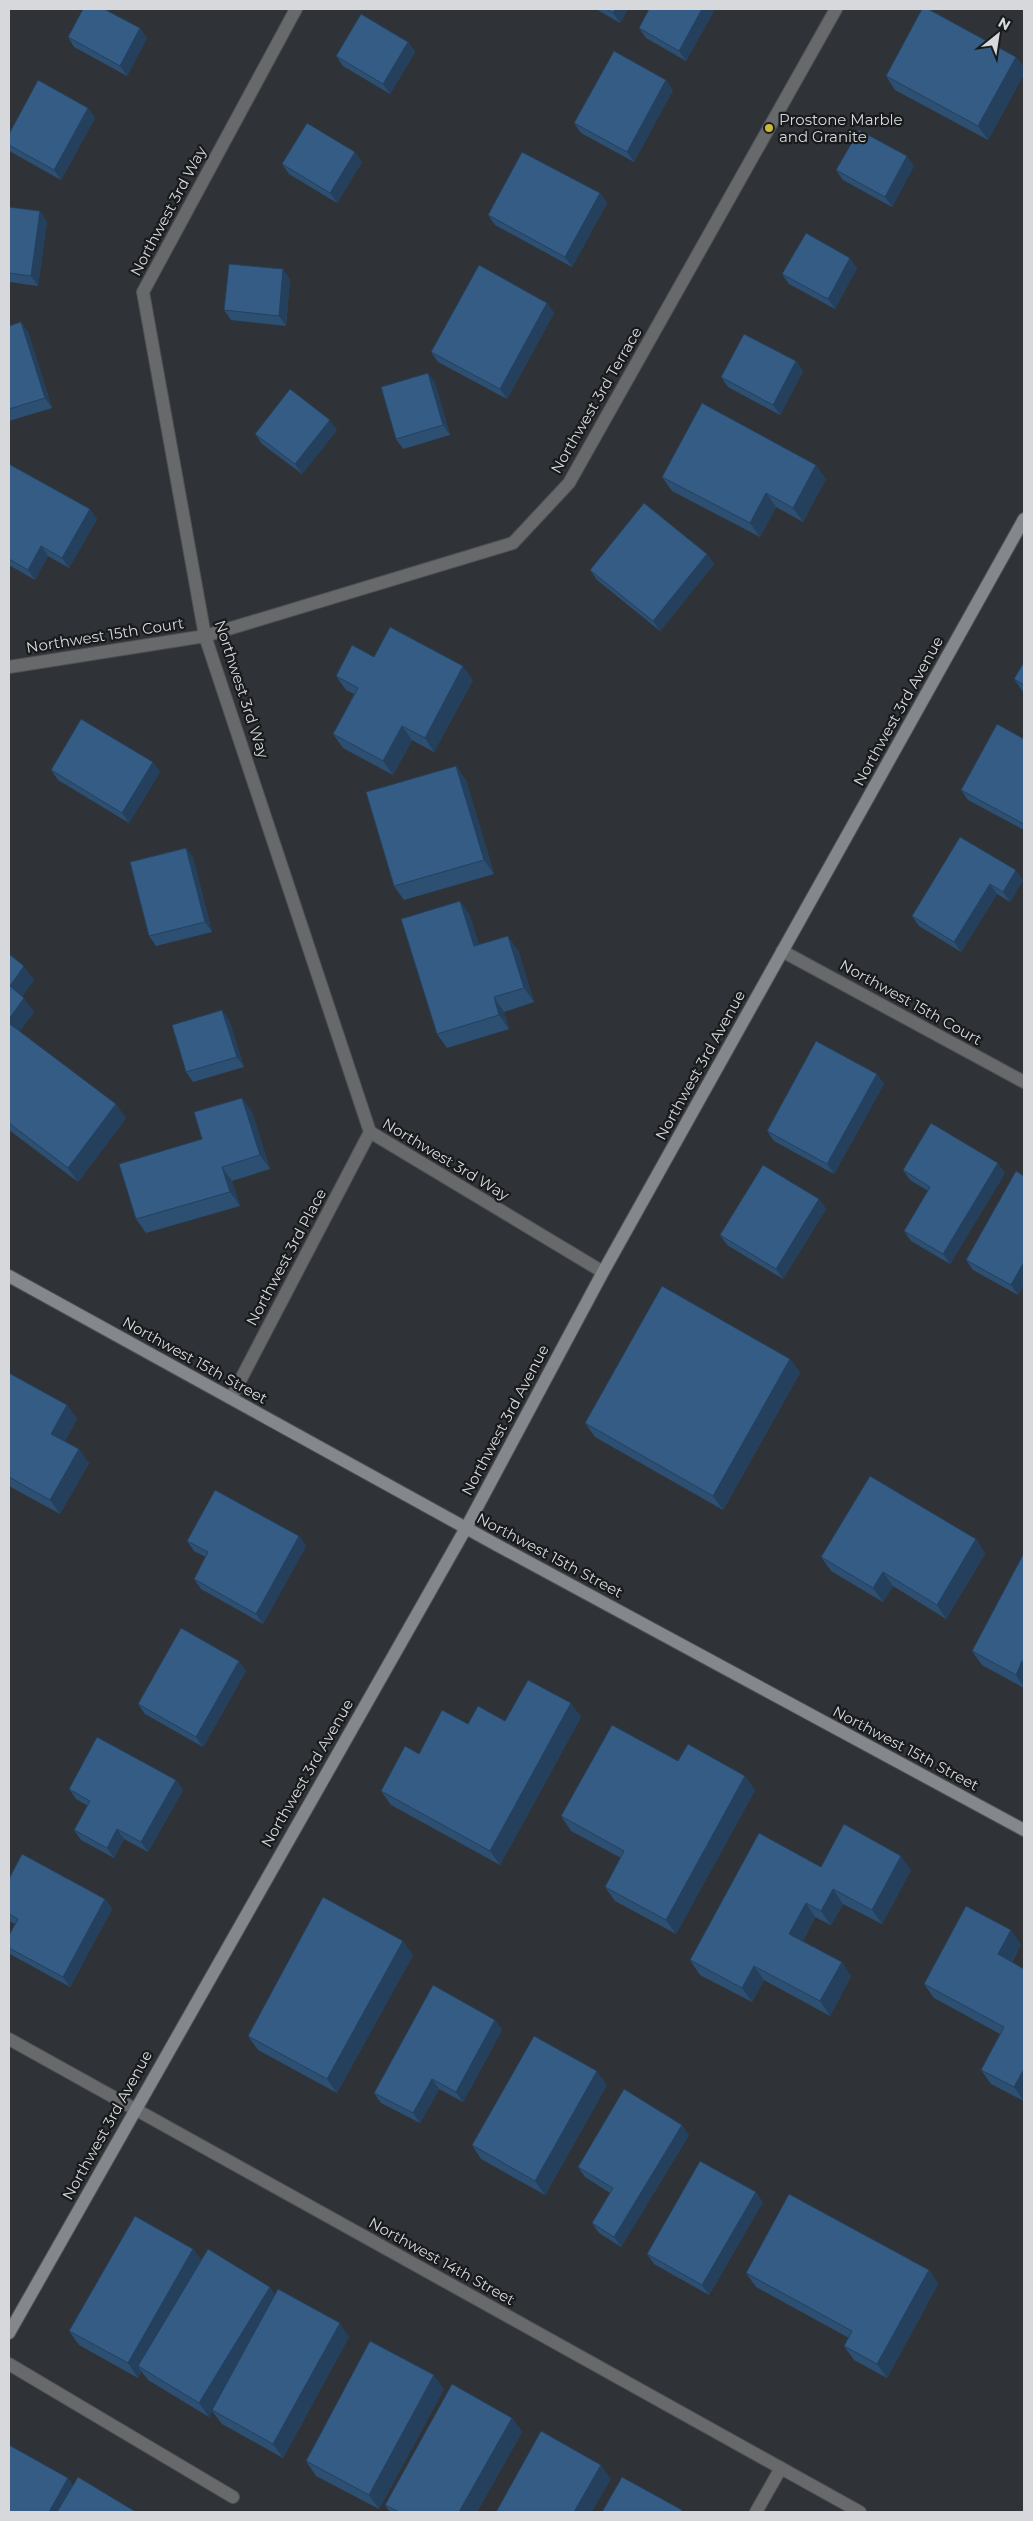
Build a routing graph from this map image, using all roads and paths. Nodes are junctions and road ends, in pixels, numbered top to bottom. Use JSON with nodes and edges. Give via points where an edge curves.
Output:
{"nodes":[{"id":1,"x":296,"y":9,"type":"edge"},
{"id":2,"x":836,"y":9,"type":"edge"},
{"id":3,"x":1024,"y":519,"type":"edge"},
{"id":4,"x":205,"y":636,"type":"junction"},
{"id":5,"x":9,"y":667,"type":"edge"},
{"id":6,"x":782,"y":951,"type":"junction"},
{"id":7,"x":1024,"y":1082,"type":"edge"},
{"id":8,"x":370,"y":1132,"type":"junction"},
{"id":9,"x":603,"y":1272,"type":"junction"},
{"id":10,"x":9,"y":1276,"type":"edge"},
{"id":11,"x":231,"y":1398,"type":"junction"},
{"id":12,"x":466,"y":1528,"type":"junction"},
{"id":13,"x":1024,"y":1830,"type":"edge"},
{"id":14,"x":9,"y":2039,"type":"edge"},
{"id":15,"x":135,"y":2108,"type":"junction"},
{"id":16,"x":9,"y":2333,"type":"edge"},
{"id":17,"x":9,"y":2364,"type":"edge"},
{"id":18,"x":781,"y":2468,"type":"junction"},
{"id":19,"x":233,"y":2497,"type":"dead end"},
{"id":20,"x":756,"y":2512,"type":"edge"},
{"id":21,"x":860,"y":2512,"type":"edge"}],
"edges":[{"from":1,"to":4,"type":"street","name":"Northwest 3rd Way","via":[[143,292]]},
{"from":2,"to":4,"type":"street","name":"Northwest 3rd Terrace","via":[[569,483],[513,543]]},
{"from":3,"to":6,"type":"street","name":"Northwest 3rd Avenue"},
{"from":4,"to":5,"type":"street","name":"Northwest 15th Court"},
{"from":4,"to":8,"type":"street","name":"Northwest 3rd Way"},
{"from":6,"to":7,"type":"street","name":"Northwest 15th Court"},
{"from":6,"to":9,"type":"street","name":"Northwest 3rd Avenue"},
{"from":8,"to":9,"type":"street","name":"Northwest 3rd Way"},
{"from":8,"to":11,"type":"street","name":"Northwest 3rd Place"},
{"from":9,"to":12,"type":"street","name":"Northwest 3rd Avenue"},
{"from":10,"to":11,"type":"street","name":"Northwest 15th Street"},
{"from":11,"to":12,"type":"street","name":"Northwest 15th Street"},
{"from":12,"to":13,"type":"street","name":"Northwest 15th Street"},
{"from":12,"to":15,"type":"street","name":"Northwest 3rd Avenue"},
{"from":14,"to":15,"type":"street","name":"Northwest 14th Street"},
{"from":15,"to":16,"type":"street","name":"Northwest 3rd Avenue"},
{"from":15,"to":18,"type":"street","name":"Northwest 14th Street"},
{"from":17,"to":19,"type":"street"},
{"from":18,"to":20,"type":"street"},
{"from":18,"to":21,"type":"street","name":"Northwest 14th Street"}]}
